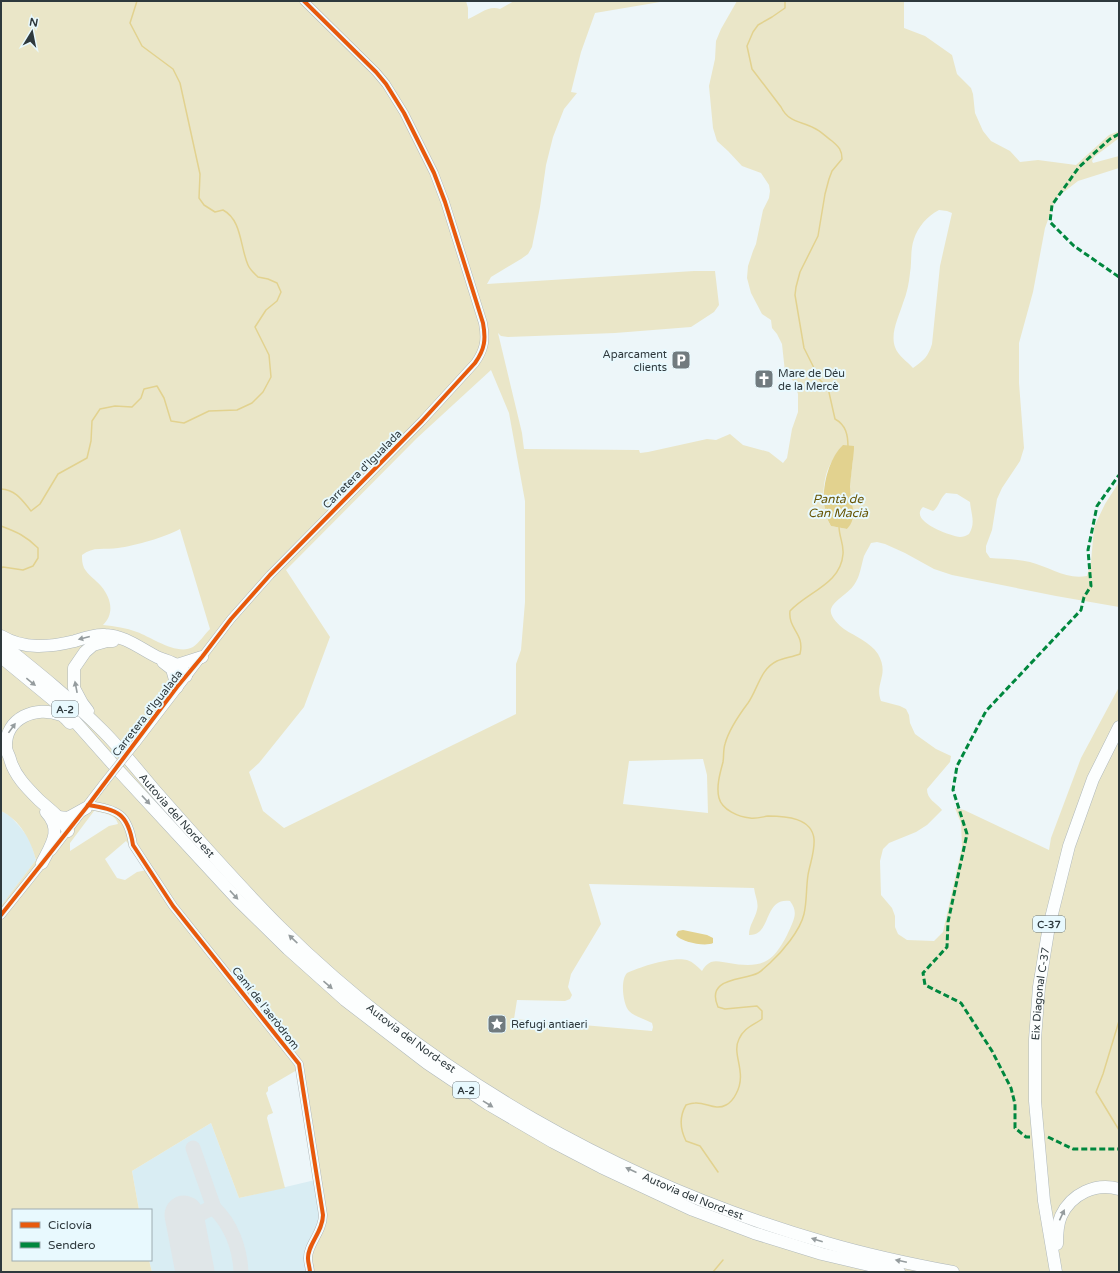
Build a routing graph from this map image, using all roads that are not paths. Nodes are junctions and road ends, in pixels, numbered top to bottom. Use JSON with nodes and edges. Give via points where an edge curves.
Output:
{"nodes":[{"id":1,"x":304,"y":1,"type":"edge"},
{"id":2,"x":1,"y":636,"type":"edge"},
{"id":3,"x":1,"y":643,"type":"edge"},
{"id":4,"x":134,"y":644,"type":"junction"},
{"id":5,"x":1,"y":657,"type":"edge"},
{"id":6,"x":202,"y":657,"type":"junction"},
{"id":7,"x":175,"y":667,"type":"junction"},
{"id":8,"x":186,"y":676,"type":"junction"},
{"id":9,"x":177,"y":687,"type":"junction"},
{"id":10,"x":1119,"y":727,"type":"edge"},
{"id":11,"x":103,"y":731,"type":"junction"},
{"id":12,"x":1,"y":758,"type":"edge"},
{"id":13,"x":119,"y":771,"type":"junction"},
{"id":14,"x":87,"y":806,"type":"junction"},
{"id":15,"x":56,"y":821,"type":"junction"},
{"id":16,"x":68,"y":831,"type":"junction"},
{"id":17,"x":42,"y":863,"type":"junction"},
{"id":18,"x":1,"y":915,"type":"edge"},
{"id":19,"x":1119,"y":1189,"type":"edge"},
{"id":20,"x":822,"y":1254,"type":"junction"},
{"id":21,"x":1056,"y":1269,"type":"edge"},
{"id":22,"x":310,"y":1272,"type":"edge"},
{"id":23,"x":865,"y":1272,"type":"edge"},
{"id":24,"x":899,"y":1272,"type":"edge"},
{"id":25,"x":952,"y":1272,"type":"edge"}],
"edges":[{"from":1,"to":6,"type":"street","name":"Carretera d'Igualada","via":[[376,72],[404,113],[434,173],[445,202],[485,335],[481,355],[475,363],[422,421],[270,575],[230,619]]},
{"from":4,"to":2,"type":"highway","one_way":true,"via":[[121,637],[102,634],[56,646],[36,647]]},
{"from":3,"to":11,"type":"highway","name":"Autovia del Nord-est","number":"A-2","via":[[44,677]]},
{"from":4,"to":7,"type":"highway"},
{"from":11,"to":4,"type":"highway","one_way":true,"via":[[74,688],[74,668],[85,652],[93,646],[107,641]]},
{"from":5,"to":13,"type":"highway","name":"Autovia del Nord-est","number":"A-2","one_way":true,"via":[[63,708]]},
{"from":6,"to":7,"type":"highway"},
{"from":6,"to":8,"type":"street","name":"Carretera d'Igualada"},
{"from":7,"to":8,"type":"highway","via":[[184,671]]},
{"from":7,"to":9,"type":"highway"},
{"from":8,"to":9,"type":"street","name":"Carretera d'Igualada"},
{"from":9,"to":14,"type":"street","name":"Carretera d'Igualada","bridge":true},
{"from":10,"to":21,"type":"highway","name":"Eix Diagonal C-37","number":"C-37","via":[[1093,779],[1069,846],[1048,926],[1039,987],[1034,1101],[1044,1201]]},
{"from":25,"to":11,"type":"highway","name":"Autovia del Nord-est","number":"A-2","one_way":true,"via":[[828,1243],[765,1224],[695,1198],[625,1168],[579,1144],[474,1082],[363,1001],[282,929],[247,894]]},
{"from":12,"to":15,"type":"highway","via":[[14,780]]},
{"from":15,"to":13,"type":"highway","one_way":true,"via":[[12,768],[6,748],[9,731],[23,715],[43,711],[62,715]]},
{"from":13,"to":20,"type":"highway","name":"Autovia del Nord-est","number":"A-2","one_way":true,"via":[[288,949],[351,1005],[426,1063],[516,1121],[601,1167],[711,1217]]},
{"from":14,"to":15,"type":"highway","via":[[68,818]]},
{"from":14,"to":16,"type":"street","name":"Carretera d'Igualada"},
{"from":14,"to":22,"type":"street","name":"Camí de l'aeròdrom","via":[[109,809],[125,818],[133,845],[173,906],[299,1064],[323,1215],[322,1225],[309,1252]]},
{"from":15,"to":16,"type":"highway","via":[[64,823]]},
{"from":15,"to":17,"type":"highway","via":[[54,838]]},
{"from":16,"to":17,"type":"street","name":"Carretera d'Igualada"},
{"from":17,"to":18,"type":"street","name":"Carretera d'Igualada"},
{"from":21,"to":19,"type":"highway","one_way":true,"via":[[1058,1223],[1070,1202],[1095,1188]]},
{"from":20,"to":23,"type":"highway"},
{"from":20,"to":24,"type":"highway","name":"Autovia del Nord-est","number":"A-2"}]}
